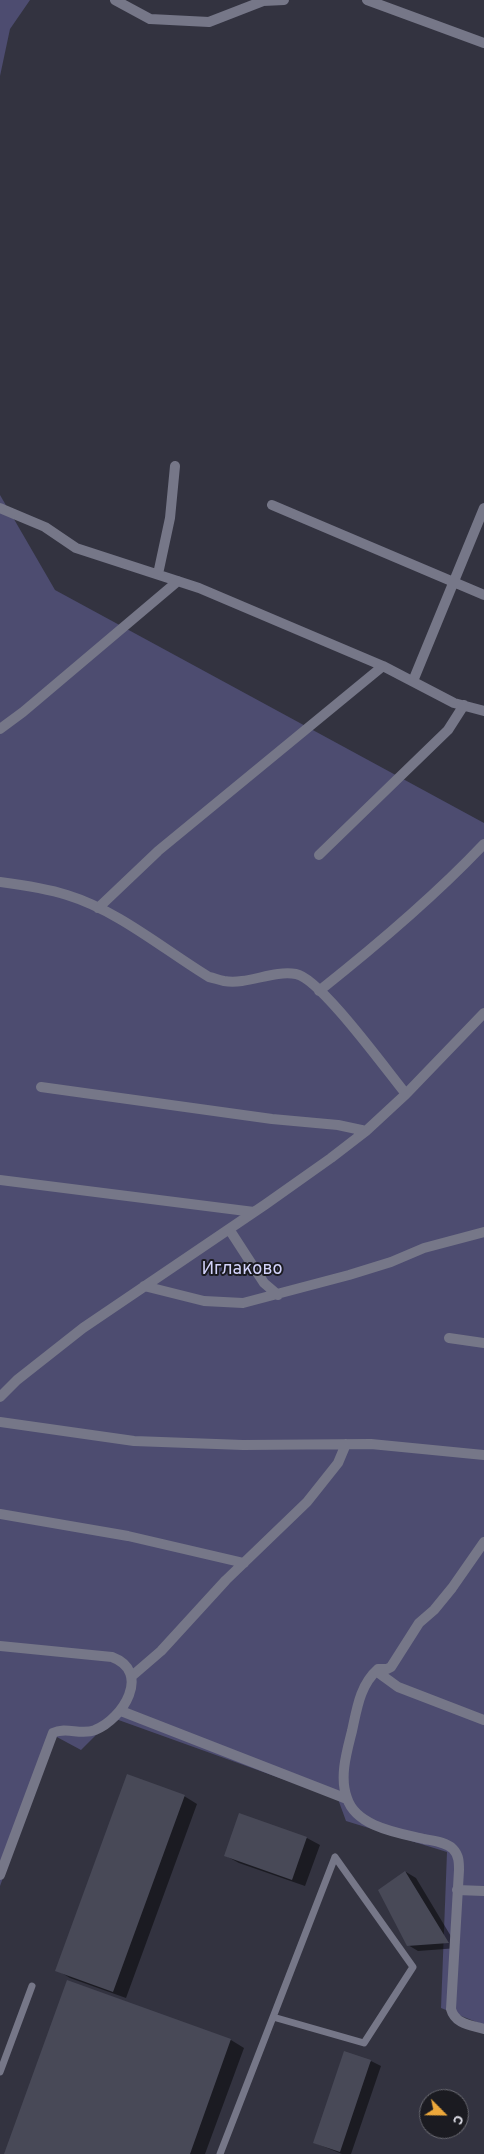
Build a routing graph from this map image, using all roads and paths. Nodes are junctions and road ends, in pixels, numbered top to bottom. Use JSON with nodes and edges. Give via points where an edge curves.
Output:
{"nodes":[{"id":1,"x":115,"y":0,"type":"edge"},
{"id":2,"x":284,"y":0,"type":"edge"},
{"id":3,"x":367,"y":0,"type":"edge"},
{"id":4,"x":484,"y":43,"type":"edge"},
{"id":5,"x":175,"y":466,"type":"dead end"},
{"id":6,"x":272,"y":505,"type":"dead end"},
{"id":7,"x":0,"y":508,"type":"edge"},
{"id":8,"x":484,"y":508,"type":"edge"},
{"id":9,"x":158,"y":574,"type":"junction"},
{"id":10,"x":178,"y":580,"type":"junction"},
{"id":11,"x":455,"y":582,"type":"junction"},
{"id":12,"x":484,"y":595,"type":"edge"},
{"id":13,"x":382,"y":666,"type":"junction"},
{"id":14,"x":413,"y":681,"type":"junction"},
{"id":15,"x":464,"y":705,"type":"junction"},
{"id":16,"x":484,"y":711,"type":"edge"},
{"id":17,"x":0,"y":729,"type":"edge"},
{"id":18,"x":484,"y":844,"type":"edge"},
{"id":19,"x":319,"y":855,"type":"dead end"},
{"id":20,"x":0,"y":882,"type":"edge"},
{"id":21,"x":98,"y":908,"type":"junction"},
{"id":22,"x":319,"y":991,"type":"junction"},
{"id":23,"x":484,"y":1013,"type":"edge"},
{"id":24,"x":42,"y":1087,"type":"dead end"},
{"id":25,"x":406,"y":1094,"type":"junction"},
{"id":26,"x":366,"y":1131,"type":"junction"},
{"id":27,"x":0,"y":1180,"type":"edge"},
{"id":28,"x":254,"y":1212,"type":"junction"},
{"id":29,"x":229,"y":1229,"type":"junction"},
{"id":30,"x":484,"y":1232,"type":"edge"},
{"id":31,"x":144,"y":1286,"type":"junction"},
{"id":32,"x":278,"y":1295,"type":"junction"},
{"id":33,"x":449,"y":1338,"type":"dead end"},
{"id":34,"x":484,"y":1343,"type":"edge"},
{"id":35,"x":2,"y":1389,"type":"edge"},
{"id":36,"x":0,"y":1422,"type":"edge"},
{"id":37,"x":346,"y":1444,"type":"junction"},
{"id":38,"x":484,"y":1455,"type":"edge"},
{"id":39,"x":0,"y":1514,"type":"edge"},
{"id":40,"x":484,"y":1542,"type":"edge"},
{"id":41,"x":244,"y":1563,"type":"junction"},
{"id":42,"x":0,"y":1646,"type":"edge"},
{"id":43,"x":376,"y":1671,"type":"junction"},
{"id":44,"x":132,"y":1676,"type":"junction"},
{"id":45,"x":121,"y":1711,"type":"junction"},
{"id":46,"x":484,"y":1720,"type":"edge"},
{"id":47,"x":347,"y":1799,"type":"junction"},
{"id":48,"x":0,"y":1875,"type":"edge"},
{"id":49,"x":457,"y":1890,"type":"junction"},
{"id":50,"x":484,"y":1891,"type":"edge"},
{"id":51,"x":32,"y":1986,"type":"dead end"},
{"id":52,"x":273,"y":2017,"type":"junction"},
{"id":53,"x":484,"y":2029,"type":"edge"},
{"id":54,"x":0,"y":2072,"type":"edge"},
{"id":55,"x":220,"y":2154,"type":"edge"}],
"edges":[{"from":1,"to":2,"type":"street","via":[[150,19],[209,22],[264,1]]},
{"from":3,"to":4,"type":"street"},
{"from":5,"to":9,"type":"street","via":[[172,505]]},
{"from":6,"to":11,"type":"street"},
{"from":7,"to":9,"type":"street","via":[[45,527],[76,548]]},
{"from":8,"to":11,"type":"street"},
{"from":9,"to":10,"type":"street"},
{"from":10,"to":13,"type":"street"},
{"from":10,"to":17,"type":"street"},
{"from":11,"to":12,"type":"street"},
{"from":11,"to":14,"type":"street"},
{"from":13,"to":14,"type":"street"},
{"from":13,"to":21,"type":"street","via":[[158,851]]},
{"from":14,"to":15,"type":"street"},
{"from":15,"to":16,"type":"street"},
{"from":15,"to":19,"type":"street","via":[[448,730]]},
{"from":18,"to":22,"type":"street","via":[[434,895]]},
{"from":20,"to":21,"type":"street","via":[[69,895]]},
{"from":21,"to":22,"type":"street","via":[[209,977],[225,982],[283,973],[298,974]]},
{"from":22,"to":25,"type":"street"},
{"from":23,"to":25,"type":"street"},
{"from":24,"to":26,"type":"street"},
{"from":25,"to":26,"type":"street"},
{"from":26,"to":28,"type":"street"},
{"from":27,"to":28,"type":"street"},
{"from":28,"to":29,"type":"street"},
{"from":29,"to":31,"type":"street"},
{"from":29,"to":32,"type":"street","via":[[264,1283]]},
{"from":30,"to":32,"type":"street"},
{"from":31,"to":32,"type":"street","via":[[221,1303],[243,1303]]},
{"from":31,"to":35,"type":"street"},
{"from":33,"to":34,"type":"street"},
{"from":36,"to":37,"type":"street","via":[[184,1444]]},
{"from":37,"to":38,"type":"street"},
{"from":37,"to":41,"type":"street","via":[[338,1463],[307,1502]]},
{"from":39,"to":41,"type":"street","via":[[128,1536]]},
{"from":40,"to":43,"type":"street","via":[[452,1588],[419,1623],[391,1667]]},
{"from":41,"to":44,"type":"street","via":[[161,1651]]},
{"from":42,"to":44,"type":"street","via":[[112,1658],[128,1667]]},
{"from":43,"to":46,"type":"street","via":[[398,1687]]},
{"from":43,"to":47,"type":"street","via":[[362,1690],[346,1754],[344,1783]]},
{"from":44,"to":45,"type":"street","via":[[128,1698]]},
{"from":45,"to":47,"type":"street"},
{"from":45,"to":48,"type":"street","via":[[94,1730],[83,1733],[59,1730],[53,1733]]},
{"from":47,"to":49,"type":"street","via":[[357,1815],[371,1823],[454,1849],[459,1859]]},
{"from":49,"to":50,"type":"street"},
{"from":49,"to":53,"type":"street","via":[[451,2009],[457,2020]]},
{"from":51,"to":54,"type":"lane"},
{"from":52,"to":52,"type":"lane","via":[[364,2043],[413,1967],[335,1857]]},
{"from":52,"to":55,"type":"lane"}]}
